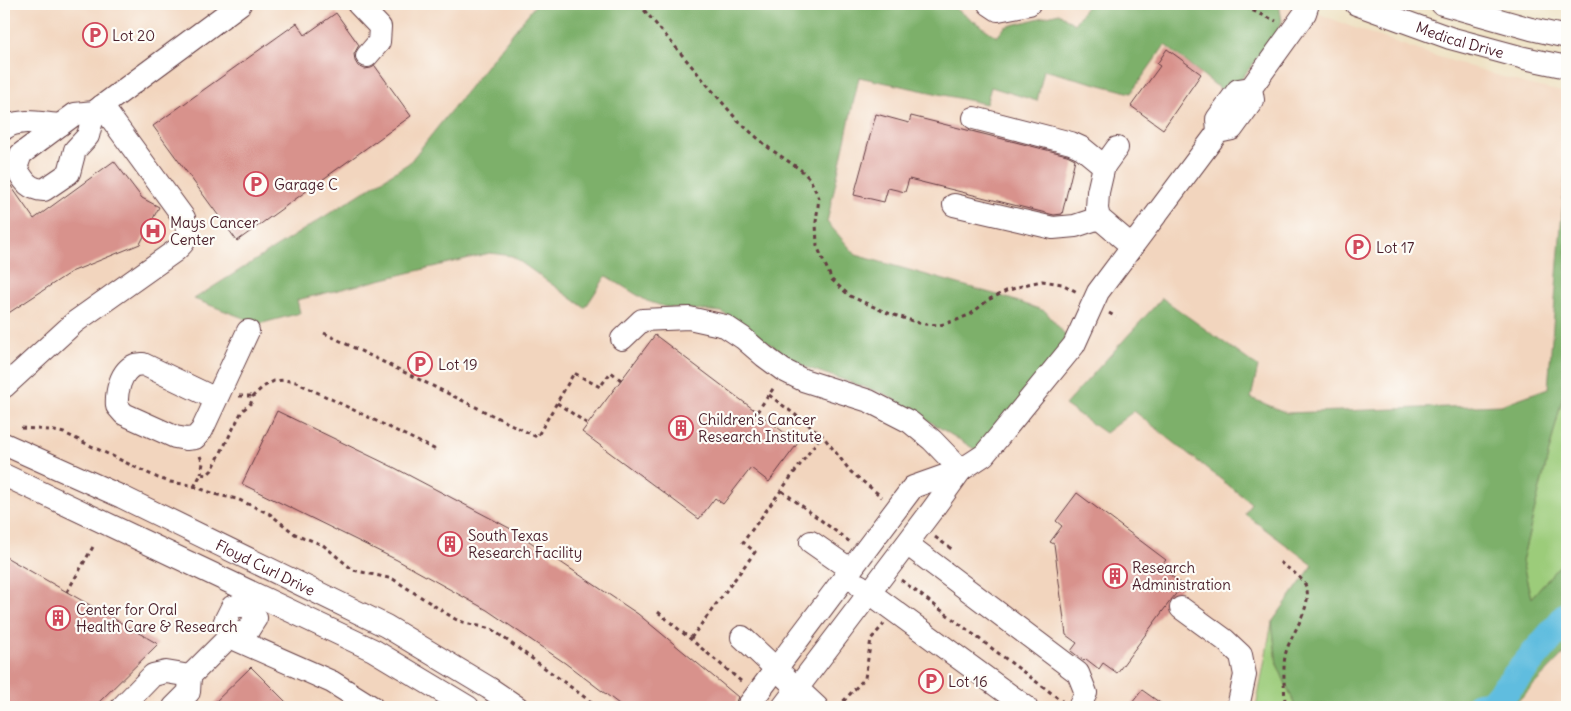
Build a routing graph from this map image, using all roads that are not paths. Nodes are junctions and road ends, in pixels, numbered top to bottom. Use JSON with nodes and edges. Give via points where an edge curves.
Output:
{"nodes":[{"id":1,"x":358,"y":4,"type":"edge"},
{"id":2,"x":989,"y":4,"type":"edge"},
{"id":3,"x":1029,"y":4,"type":"edge"},
{"id":4,"x":1308,"y":4,"type":"edge"},
{"id":5,"x":1356,"y":4,"type":"edge"},
{"id":6,"x":1442,"y":4,"type":"edge"},
{"id":7,"x":231,"y":6,"type":"edge"},
{"id":8,"x":1567,"y":37,"type":"edge"},
{"id":9,"x":367,"y":56,"type":"dead end"},
{"id":10,"x":1567,"y":67,"type":"edge"},
{"id":11,"x":98,"y":109,"type":"junction"},
{"id":12,"x":974,"y":118,"type":"dead end"},
{"id":13,"x":60,"y":125,"type":"junction"},
{"id":14,"x":4,"y":129,"type":"edge"},
{"id":15,"x":954,"y":205,"type":"dead end"},
{"id":16,"x":1099,"y":218,"type":"junction"},
{"id":17,"x":1132,"y":246,"type":"junction"},
{"id":18,"x":248,"y":331,"type":"dead end"},
{"id":19,"x":622,"y":339,"type":"dead end"},
{"id":20,"x":4,"y":387,"type":"edge"},
{"id":21,"x":224,"y":396,"type":"road end"},
{"id":22,"x":4,"y":444,"type":"edge"},
{"id":23,"x":961,"y":470,"type":"junction"},
{"id":24,"x":4,"y":475,"type":"edge"},
{"id":25,"x":811,"y":542,"type":"dead end"},
{"id":26,"x":907,"y":544,"type":"junction"},
{"id":27,"x":854,"y":566,"type":"junction"},
{"id":28,"x":266,"y":567,"type":"junction"},
{"id":29,"x":870,"y":593,"type":"junction"},
{"id":30,"x":250,"y":600,"type":"junction"},
{"id":31,"x":1181,"y":608,"type":"dead end"},
{"id":32,"x":231,"y":635,"type":"junction"},
{"id":33,"x":742,"y":637,"type":"dead end"},
{"id":34,"x":776,"y":668,"type":"junction"},
{"id":35,"x":190,"y":676,"type":"junction"},
{"id":36,"x":798,"y":688,"type":"junction"},
{"id":37,"x":748,"y":697,"type":"road end"},
{"id":38,"x":1071,"y":704,"type":"edge"},
{"id":39,"x":122,"y":707,"type":"edge"},
{"id":40,"x":174,"y":707,"type":"edge"},
{"id":41,"x":372,"y":707,"type":"edge"},
{"id":42,"x":468,"y":707,"type":"edge"},
{"id":43,"x":517,"y":707,"type":"edge"},
{"id":44,"x":783,"y":707,"type":"edge"},
{"id":45,"x":817,"y":707,"type":"edge"},
{"id":46,"x":1026,"y":707,"type":"edge"},
{"id":47,"x":1238,"y":707,"type":"edge"}],
"edges":[{"from":1,"to":9,"type":"street","via":[[380,27],[379,42]]},
{"from":2,"to":3,"type":"street","via":[[998,10]]},
{"from":4,"to":17,"type":"street","via":[[1305,13],[1251,88],[1253,100],[1232,130],[1218,132]]},
{"from":5,"to":10,"type":"street","name":"Medical Drive","via":[[1450,38]]},
{"from":6,"to":8,"type":"street","name":"Medical Drive"},
{"from":7,"to":11,"type":"street"},
{"from":11,"to":13,"type":"street","via":[[75,114]]},
{"from":11,"to":13,"type":"street","via":[[88,136],[75,150],[69,172],[44,190],[33,189],[16,168],[21,154]]},
{"from":11,"to":20,"type":"street","via":[[184,218],[188,230],[185,242],[76,322]]},
{"from":12,"to":16,"type":"street","via":[[1071,143],[1110,157],[1098,192]]},
{"from":13,"to":14,"type":"street","via":[[20,123]]},
{"from":15,"to":16,"type":"street","via":[[1053,228],[1075,226]]},
{"from":16,"to":17,"type":"street"},
{"from":17,"to":23,"type":"street","via":[[1098,292],[1074,345],[984,455]]},
{"from":18,"to":21,"type":"street"},
{"from":19,"to":23,"type":"street","via":[[642,320],[689,318],[725,326],[783,370],[803,380],[869,401],[910,422]]},
{"from":22,"to":28,"type":"street","name":"Floyd Curl Drive"},
{"from":23,"to":26,"type":"street"},
{"from":23,"to":27,"type":"street","via":[[914,488]]},
{"from":24,"to":30,"type":"street","name":"Floyd Curl Drive"},
{"from":25,"to":27,"type":"street"},
{"from":26,"to":29,"type":"street"},
{"from":26,"to":38,"type":"street","via":[[1078,674],[1086,693]]},
{"from":27,"to":29,"type":"street"},
{"from":27,"to":34,"type":"street"},
{"from":28,"to":30,"type":"street"},
{"from":28,"to":43,"type":"street","name":"Floyd Curl Drive","via":[[386,626]]},
{"from":29,"to":36,"type":"street"},
{"from":29,"to":46,"type":"street"},
{"from":30,"to":32,"type":"street","via":[[256,618],[247,632]]},
{"from":30,"to":42,"type":"street","name":"Floyd Curl Drive","via":[[373,650]]},
{"from":31,"to":47,"type":"street","via":[[1241,655],[1245,675]]},
{"from":32,"to":35,"type":"street"},
{"from":32,"to":41,"type":"street","via":[[332,682]]},
{"from":33,"to":34,"type":"street"},
{"from":34,"to":36,"type":"street"},
{"from":34,"to":37,"type":"street"},
{"from":35,"to":39,"type":"street","via":[[166,672],[153,675]]},
{"from":35,"to":40,"type":"street","via":[[189,692]]},
{"from":36,"to":44,"type":"street"},
{"from":36,"to":45,"type":"street"}]}
